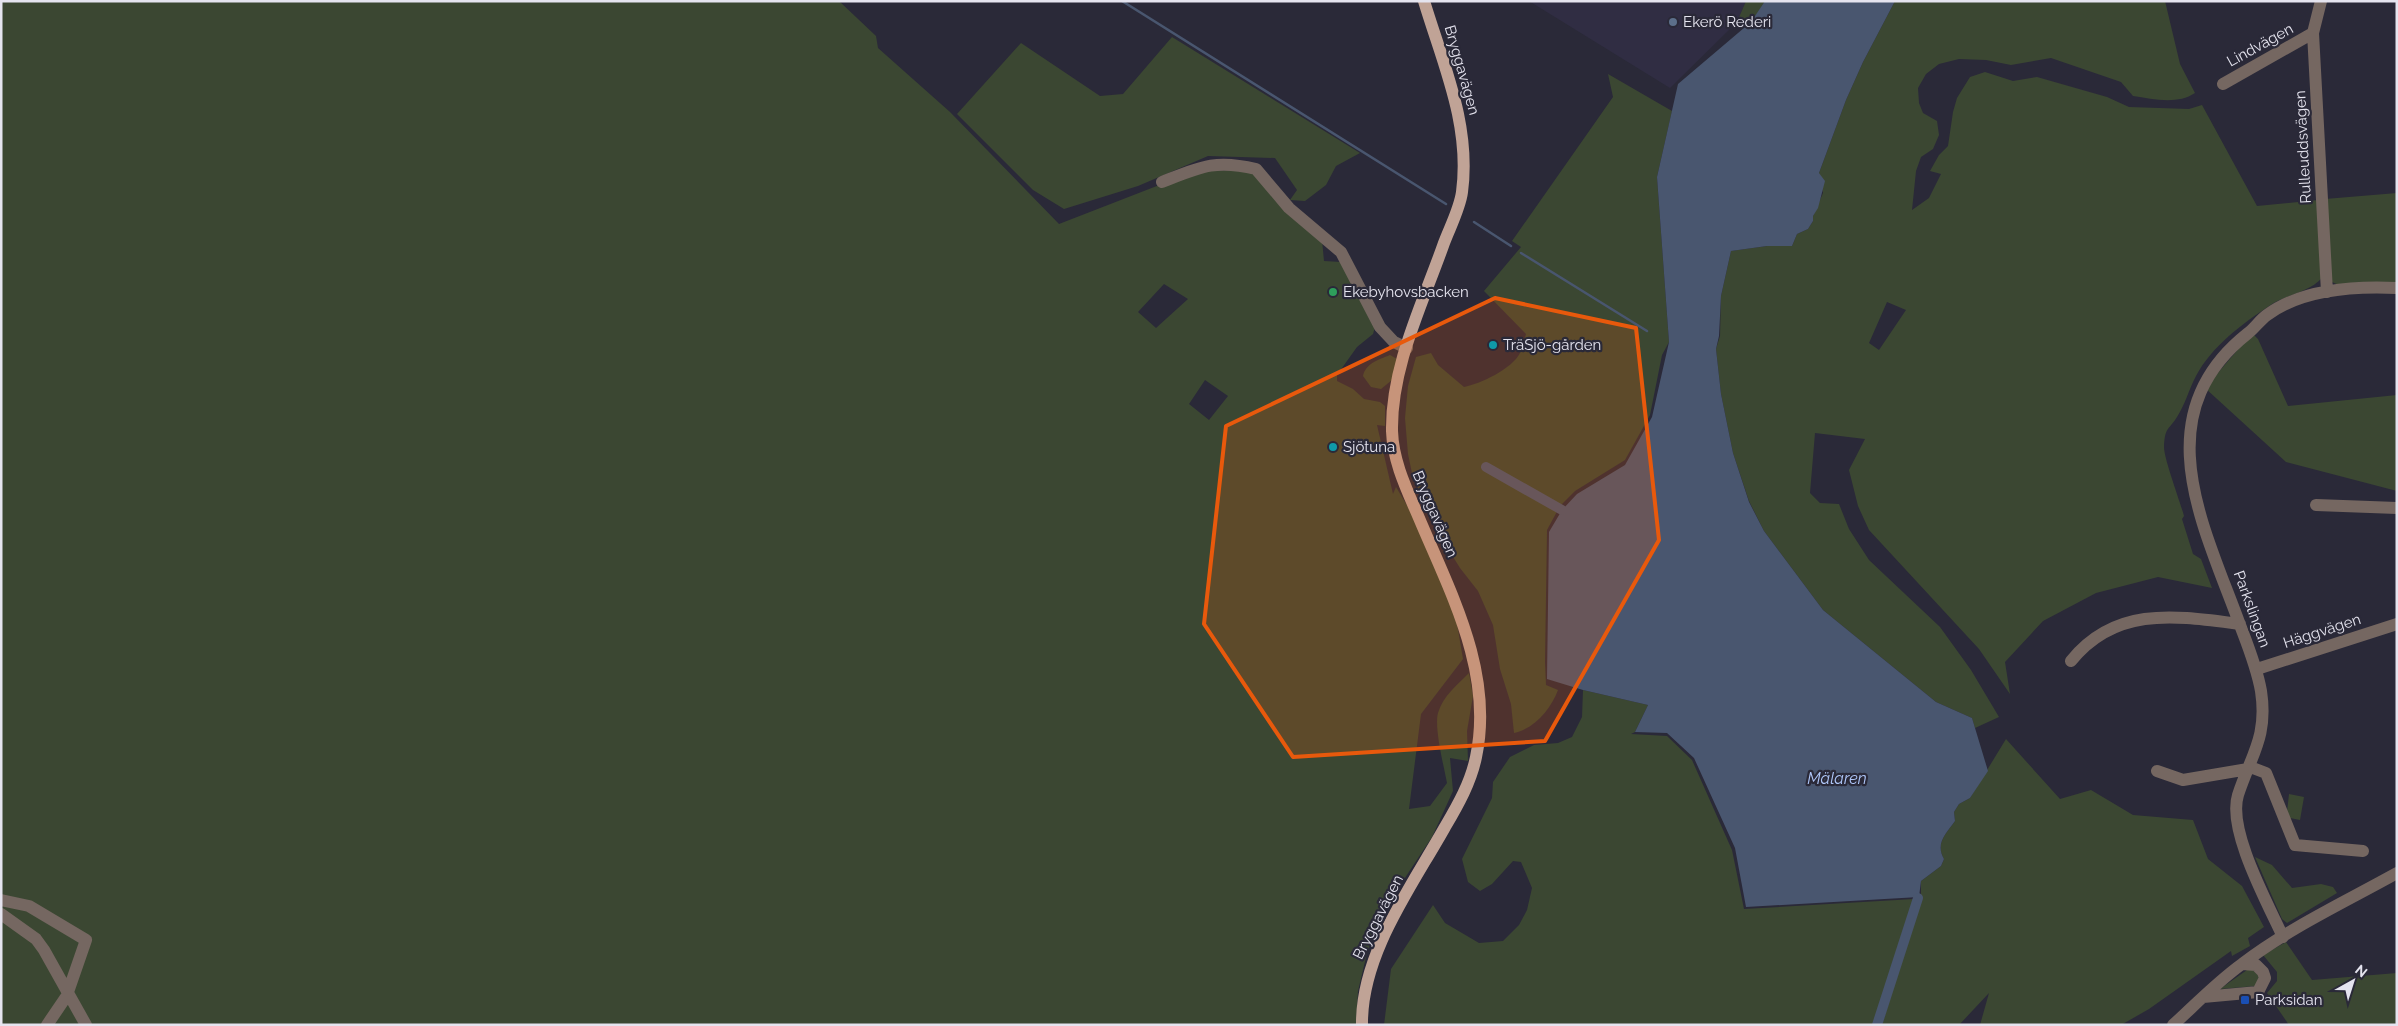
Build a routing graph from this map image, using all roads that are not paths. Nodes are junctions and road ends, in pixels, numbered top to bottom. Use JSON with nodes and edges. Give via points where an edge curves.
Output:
{"nodes":[{"id":1,"x":1424,"y":1,"type":"edge"},
{"id":2,"x":2321,"y":1,"type":"edge"},
{"id":3,"x":2313,"y":33,"type":"junction"},
{"id":4,"x":2223,"y":84,"type":"dead end"},
{"id":5,"x":1162,"y":182,"type":"dead end"},
{"id":6,"x":2397,"y":288,"type":"edge"},
{"id":7,"x":2327,"y":292,"type":"junction"},
{"id":8,"x":1407,"y":348,"type":"junction"},
{"id":9,"x":2316,"y":505,"type":"dead end"},
{"id":10,"x":2397,"y":508,"type":"edge"},
{"id":11,"x":2240,"y":624,"type":"junction"},
{"id":12,"x":2397,"y":624,"type":"edge"},
{"id":13,"x":2071,"y":662,"type":"dead end"},
{"id":14,"x":2257,"y":669,"type":"junction"},
{"id":15,"x":2249,"y":768,"type":"junction"},
{"id":16,"x":2157,"y":771,"type":"dead end"},
{"id":17,"x":2363,"y":851,"type":"dead end"},
{"id":18,"x":2397,"y":873,"type":"edge"},
{"id":19,"x":1,"y":900,"type":"edge"},
{"id":20,"x":1,"y":914,"type":"edge"},
{"id":21,"x":2283,"y":937,"type":"junction"},
{"id":22,"x":2242,"y":964,"type":"junction"},
{"id":23,"x":68,"y":993,"type":"junction"},
{"id":24,"x":2203,"y":996,"type":"junction"},
{"id":25,"x":47,"y":1025,"type":"edge"},
{"id":26,"x":86,"y":1025,"type":"edge"},
{"id":27,"x":1362,"y":1025,"type":"edge"},
{"id":28,"x":2173,"y":1025,"type":"edge"}],
"edges":[{"from":1,"to":8,"type":"main road","name":"Bryggavägen","via":[[1454,91],[1462,131],[1462,193]]},
{"from":2,"to":3,"type":"street","name":"Rulleuddsvägen"},
{"from":3,"to":4,"type":"street","name":"Lindvägen"},
{"from":3,"to":7,"type":"street","name":"Rulleuddsvägen"},
{"from":5,"to":8,"type":"street","via":[[1199,168],[1221,164],[1256,169],[1288,208],[1341,252],[1380,327],[1394,342]]},
{"from":6,"to":7,"type":"street","name":"Parkslingan"},
{"from":7,"to":11,"type":"street","name":"Parkslingan","via":[[2282,306],[2267,315],[2225,354],[2194,406],[2190,429],[2190,480]]},
{"from":8,"to":27,"type":"main road","name":"Bryggavägen","via":[[1394,397],[1392,431],[1397,466],[1469,643],[1481,703],[1480,733],[1470,780],[1383,936],[1371,967]]},
{"from":9,"to":10,"type":"street"},
{"from":11,"to":13,"type":"street","via":[[2182,616],[2150,618],[2101,632],[2084,645]]},
{"from":11,"to":14,"type":"street","name":"Parkslingan"},
{"from":12,"to":14,"type":"street","name":"Häggvägen"},
{"from":14,"to":15,"type":"street","name":"Parkslingan","via":[[2263,724]]},
{"from":15,"to":16,"type":"street","via":[[2183,780]]},
{"from":15,"to":17,"type":"street","via":[[2266,773],[2295,845]]},
{"from":15,"to":21,"type":"street","name":"Parkslingan","via":[[2238,795],[2238,828],[2242,847]]},
{"from":18,"to":21,"type":"street"},
{"from":19,"to":23,"type":"street","via":[[29,906],[86,940]]},
{"from":20,"to":23,"type":"street","via":[[36,940]]},
{"from":21,"to":22,"type":"street"},
{"from":22,"to":24,"type":"street"},
{"from":22,"to":24,"type":"street","via":[[2256,965],[2263,972],[2265,978],[2258,992]]},
{"from":23,"to":25,"type":"street"},
{"from":23,"to":26,"type":"street"},
{"from":24,"to":28,"type":"street"}]}
